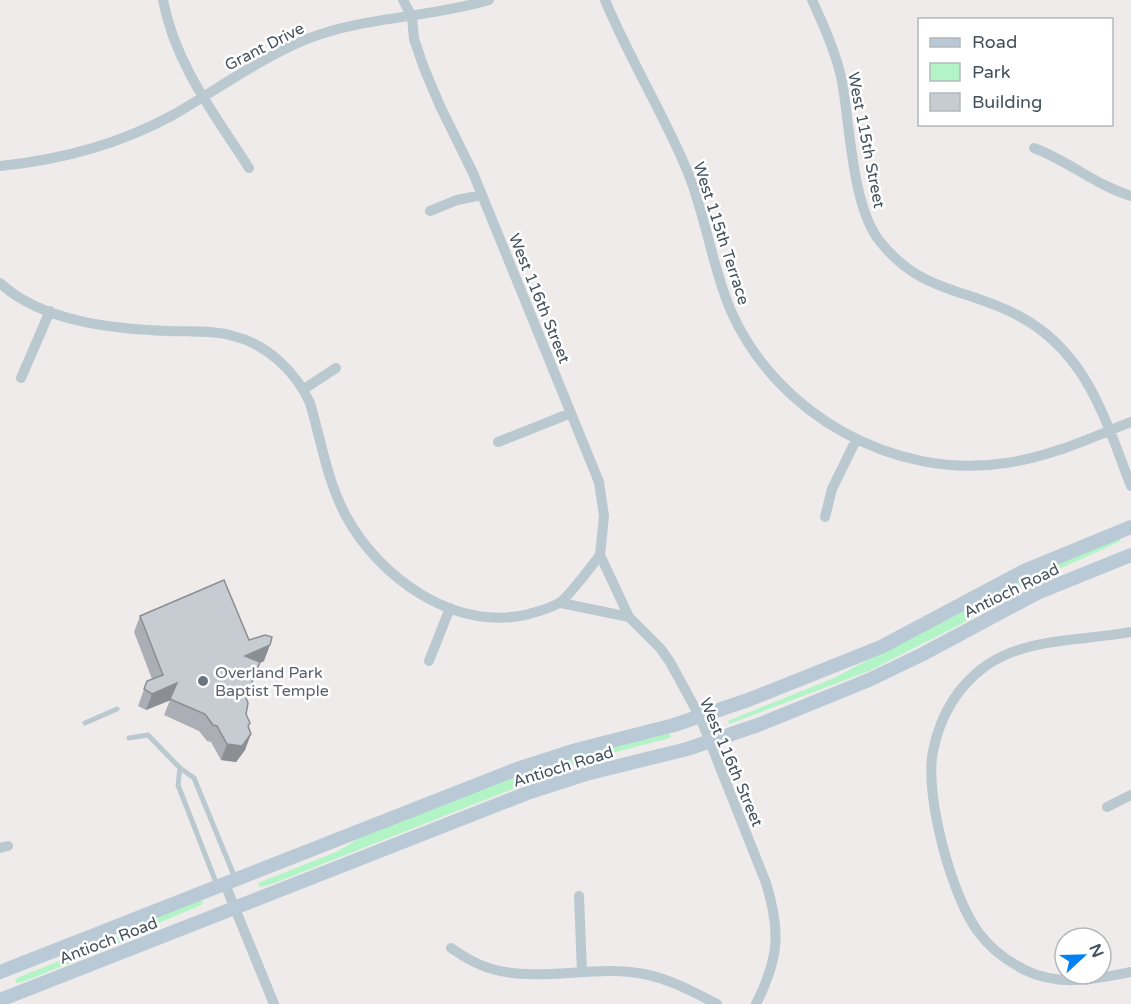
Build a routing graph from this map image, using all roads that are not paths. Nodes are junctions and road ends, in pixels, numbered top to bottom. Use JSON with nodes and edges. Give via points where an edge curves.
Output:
{"nodes":[{"id":1,"x":163,"y":0,"type":"edge"},
{"id":2,"x":404,"y":0,"type":"edge"},
{"id":3,"x":489,"y":0,"type":"edge"},
{"id":4,"x":605,"y":0,"type":"edge"},
{"id":5,"x":812,"y":0,"type":"edge"},
{"id":6,"x":412,"y":16,"type":"junction"},
{"id":7,"x":203,"y":97,"type":"junction"},
{"id":8,"x":1034,"y":148,"type":"dead end"},
{"id":9,"x":0,"y":166,"type":"edge"},
{"id":10,"x":249,"y":168,"type":"dead end"},
{"id":11,"x":482,"y":195,"type":"junction"},
{"id":12,"x":1131,"y":196,"type":"edge"},
{"id":13,"x":430,"y":211,"type":"dead end"},
{"id":14,"x":0,"y":283,"type":"edge"},
{"id":15,"x":50,"y":311,"type":"junction"},
{"id":16,"x":336,"y":368,"type":"dead end"},
{"id":17,"x":21,"y":378,"type":"dead end"},
{"id":18,"x":304,"y":388,"type":"junction"},
{"id":19,"x":571,"y":413,"type":"junction"},
{"id":20,"x":1131,"y":422,"type":"edge"},
{"id":21,"x":1110,"y":430,"type":"junction"},
{"id":22,"x":856,"y":440,"type":"junction"},
{"id":23,"x":498,"y":442,"type":"dead end"},
{"id":24,"x":1131,"y":486,"type":"edge"},
{"id":25,"x":825,"y":517,"type":"dead end"},
{"id":26,"x":1131,"y":527,"type":"edge"},
{"id":27,"x":600,"y":555,"type":"junction"},
{"id":28,"x":1131,"y":555,"type":"edge"},
{"id":29,"x":561,"y":603,"type":"junction"},
{"id":30,"x":450,"y":608,"type":"junction"},
{"id":31,"x":629,"y":617,"type":"junction"},
{"id":32,"x":1131,"y":632,"type":"edge"},
{"id":33,"x":429,"y":661,"type":"dead end"},
{"id":34,"x":117,"y":709,"type":"dead end"},
{"id":35,"x":700,"y":717,"type":"junction"},
{"id":36,"x":84,"y":723,"type":"dead end"},
{"id":37,"x":129,"y":738,"type":"dead end"},
{"id":38,"x":710,"y":742,"type":"junction"},
{"id":39,"x":180,"y":768,"type":"junction"},
{"id":40,"x":1131,"y":795,"type":"edge"},
{"id":41,"x":1107,"y":807,"type":"dead end"},
{"id":42,"x":226,"y":883,"type":"junction"},
{"id":43,"x":579,"y":896,"type":"dead end"},
{"id":44,"x":235,"y":908,"type":"junction"},
{"id":45,"x":451,"y":948,"type":"dead end"},
{"id":46,"x":0,"y":972,"type":"edge"},
{"id":47,"x":582,"y":972,"type":"junction"},
{"id":48,"x":1131,"y":972,"type":"edge"},
{"id":49,"x":0,"y":1000,"type":"edge"},
{"id":50,"x":274,"y":1004,"type":"edge"},
{"id":51,"x":717,"y":1004,"type":"edge"},
{"id":52,"x":756,"y":1004,"type":"edge"}],
"edges":[{"from":1,"to":7,"type":"street","via":[[177,50]]},
{"from":2,"to":6,"type":"street"},
{"from":3,"to":6,"type":"street","name":"Grant Drive"},
{"from":4,"to":22,"type":"street","name":"West 115th Terrace","via":[[686,168],[720,282],[746,340],[791,395]]},
{"from":5,"to":21,"type":"street","name":"West 115th Street","via":[[833,48],[860,200],[878,239],[900,263],[927,282],[1020,316],[1054,340],[1084,376]]},
{"from":6,"to":7,"type":"street","name":"Grant Drive","via":[[375,21],[309,39],[278,52]]},
{"from":6,"to":11,"type":"street","name":"West 116th Street","via":[[414,39],[424,68]]},
{"from":7,"to":9,"type":"street","name":"Grant Drive","via":[[108,144]]},
{"from":7,"to":10,"type":"street"},
{"from":8,"to":12,"type":"street","via":[[1093,181]]},
{"from":11,"to":13,"type":"street"},
{"from":11,"to":19,"type":"street","name":"West 116th Street"},
{"from":14,"to":15,"type":"street","via":[[24,300]]},
{"from":15,"to":17,"type":"street"},
{"from":15,"to":18,"type":"street","via":[[109,328],[215,333],[241,338],[282,363]]},
{"from":16,"to":18,"type":"street"},
{"from":18,"to":30,"type":"street","via":[[337,496],[359,538],[400,580]]},
{"from":19,"to":23,"type":"street"},
{"from":19,"to":27,"type":"street","name":"West 116th Street","via":[[603,496]]},
{"from":20,"to":21,"type":"street","name":"West 115th Terrace"},
{"from":21,"to":22,"type":"street","name":"West 115th Terrace","via":[[1038,457],[971,466],[907,458]]},
{"from":21,"to":24,"type":"street","name":"West 115th Street"},
{"from":22,"to":25,"type":"street","via":[[832,489]]},
{"from":26,"to":35,"type":"main road","name":"Antioch Road","via":[[1024,571],[881,646]]},
{"from":27,"to":29,"type":"street"},
{"from":27,"to":31,"type":"street","name":"West 116th Street"},
{"from":28,"to":38,"type":"main road","name":"Antioch Road","via":[[1037,592],[878,676]]},
{"from":29,"to":30,"type":"street","via":[[498,618]]},
{"from":29,"to":31,"type":"street"},
{"from":30,"to":33,"type":"street"},
{"from":31,"to":35,"type":"street","name":"West 116th Street","via":[[670,662]]},
{"from":32,"to":48,"type":"street","via":[[1039,645],[989,664],[962,687],[943,717],[933,753],[932,791],[954,880],[972,922],[990,946],[1011,963],[1040,976],[1071,981]]},
{"from":34,"to":36,"type":"lane"},
{"from":35,"to":38,"type":"street","name":"West 116th Street"},
{"from":35,"to":42,"type":"main road","name":"Antioch Road","via":[[526,766]]},
{"from":37,"to":39,"type":"lane","via":[[148,735]]},
{"from":38,"to":44,"type":"main road","name":"Antioch Road","via":[[558,782]]},
{"from":38,"to":52,"type":"street","name":"West 116th Street","via":[[772,905],[776,926],[774,958]]},
{"from":39,"to":42,"type":"lane","via":[[178,785]]},
{"from":39,"to":42,"type":"lane","via":[[194,778]]},
{"from":40,"to":41,"type":"street"},
{"from":42,"to":44,"type":"street"},
{"from":42,"to":46,"type":"main road","name":"Antioch Road"},
{"from":43,"to":47,"type":"street"},
{"from":44,"to":49,"type":"main road","name":"Antioch Road"},
{"from":44,"to":50,"type":"street"},
{"from":45,"to":47,"type":"street","via":[[480,966],[495,970],[532,974]]},
{"from":47,"to":51,"type":"street","via":[[643,974],[668,980]]}]}
